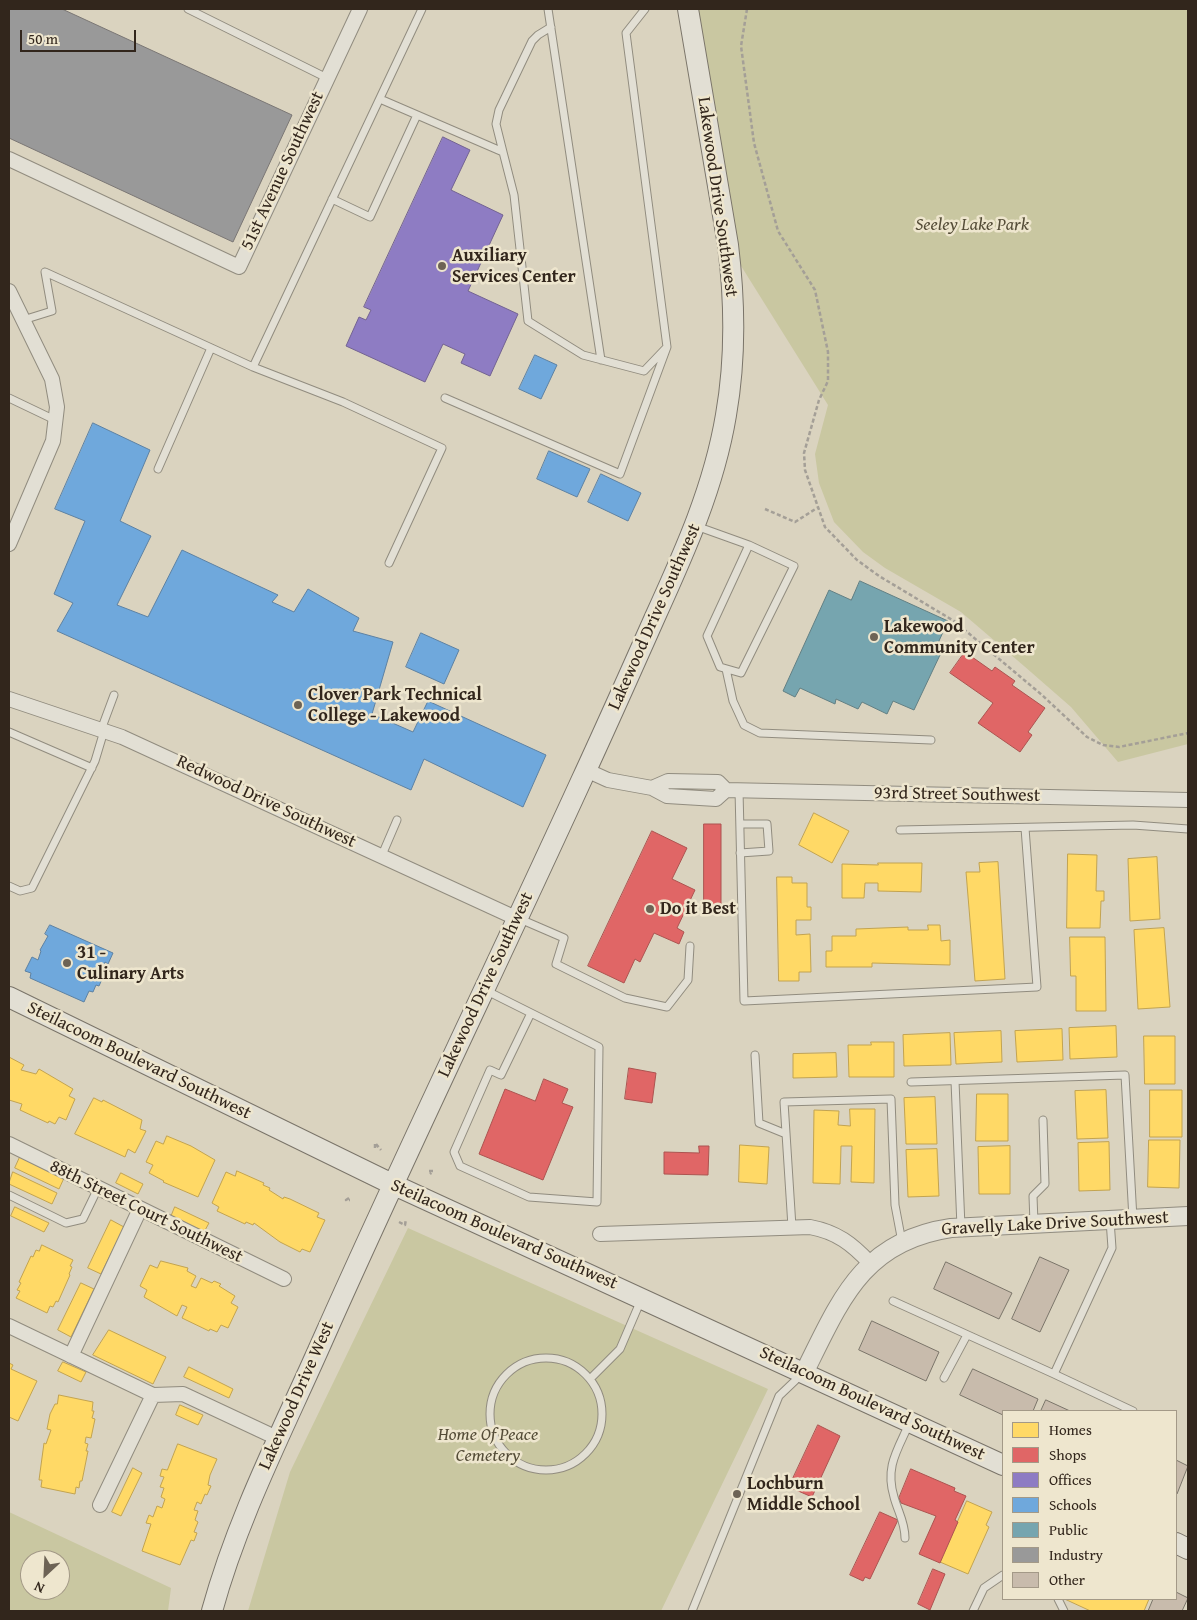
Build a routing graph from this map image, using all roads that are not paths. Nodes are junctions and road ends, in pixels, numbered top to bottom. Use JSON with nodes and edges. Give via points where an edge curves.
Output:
{"nodes":[{"id":1,"x":188,"y":9,"type":"edge"},
{"id":2,"x":360,"y":9,"type":"edge"},
{"id":3,"x":422,"y":9,"type":"edge"},
{"id":4,"x":548,"y":9,"type":"edge"},
{"id":5,"x":645,"y":9,"type":"edge"},
{"id":6,"x":686,"y":9,"type":"edge"},
{"id":7,"x":551,"y":27,"type":"junction"},
{"id":8,"x":327,"y":78,"type":"junction"},
{"id":9,"x":380,"y":99,"type":"junction"},
{"id":10,"x":417,"y":115,"type":"junction"},
{"id":11,"x":504,"y":152,"type":"junction"},
{"id":12,"x":9,"y":158,"type":"edge"},
{"id":13,"x":332,"y":200,"type":"junction"},
{"id":14,"x":9,"y":291,"type":"edge"},
{"id":15,"x":24,"y":320,"type":"junction"},
{"id":16,"x":666,"y":347,"type":"junction"},
{"id":17,"x":211,"y":348,"type":"junction"},
{"id":18,"x":601,"y":360,"type":"junction"},
{"id":19,"x":253,"y":367,"type":"junction"},
{"id":20,"x":9,"y":398,"type":"edge"},
{"id":21,"x":445,"y":398,"type":"dead end"},
{"id":22,"x":55,"y":420,"type":"junction"},
{"id":23,"x":158,"y":469,"type":"dead end"},
{"id":24,"x":696,"y":526,"type":"junction"},
{"id":25,"x":9,"y":544,"type":"edge"},
{"id":26,"x":749,"y":545,"type":"junction"},
{"id":27,"x":389,"y":563,"type":"dead end"},
{"id":28,"x":726,"y":668,"type":"junction"},
{"id":29,"x":114,"y":695,"type":"dead end"},
{"id":30,"x":9,"y":699,"type":"edge"},
{"id":31,"x":102,"y":730,"type":"junction"},
{"id":32,"x":9,"y":732,"type":"edge"},
{"id":33,"x":931,"y":740,"type":"dead end"},
{"id":34,"x":92,"y":768,"type":"junction"},
{"id":35,"x":586,"y":770,"type":"junction"},
{"id":36,"x":732,"y":790,"type":"junction"},
{"id":37,"x":1188,"y":800,"type":"edge"},
{"id":38,"x":397,"y":820,"type":"dead end"},
{"id":39,"x":740,"y":824,"type":"junction"},
{"id":40,"x":1025,"y":828,"type":"junction"},
{"id":41,"x":1188,"y":829,"type":"edge"},
{"id":42,"x":900,"y":830,"type":"dead end"},
{"id":43,"x":740,"y":853,"type":"junction"},
{"id":44,"x":382,"y":855,"type":"junction"},
{"id":45,"x":9,"y":886,"type":"edge"},
{"id":46,"x":518,"y":919,"type":"junction"},
{"id":47,"x":690,"y":946,"type":"dead end"},
{"id":48,"x":484,"y":990,"type":"junction"},
{"id":49,"x":9,"y":997,"type":"edge"},
{"id":50,"x":531,"y":1014,"type":"junction"},
{"id":51,"x":755,"y":1055,"type":"dead end"},
{"id":52,"x":955,"y":1081,"type":"junction"},
{"id":53,"x":911,"y":1082,"type":"dead end"},
{"id":54,"x":1043,"y":1120,"type":"dead end"},
{"id":55,"x":786,"y":1134,"type":"junction"},
{"id":56,"x":9,"y":1144,"type":"edge"},
{"id":57,"x":392,"y":1184,"type":"junction"},
{"id":58,"x":98,"y":1188,"type":"junction"},
{"id":59,"x":9,"y":1195,"type":"edge"},
{"id":60,"x":140,"y":1209,"type":"junction"},
{"id":61,"x":1188,"y":1216,"type":"edge"},
{"id":62,"x":1133,"y":1219,"type":"junction"},
{"id":63,"x":1110,"y":1220,"type":"junction"},
{"id":64,"x":1034,"y":1224,"type":"junction"},
{"id":65,"x":792,"y":1227,"type":"junction"},
{"id":66,"x":961,"y":1227,"type":"junction"},
{"id":67,"x":600,"y":1234,"type":"dead end"},
{"id":68,"x":902,"y":1243,"type":"junction"},
{"id":69,"x":870,"y":1263,"type":"junction"},
{"id":70,"x":284,"y":1279,"type":"dead end"},
{"id":71,"x":642,"y":1297,"type":"junction"},
{"id":72,"x":893,"y":1301,"type":"dead end"},
{"id":73,"x":9,"y":1326,"type":"edge"},
{"id":74,"x":967,"y":1335,"type":"junction"},
{"id":75,"x":71,"y":1356,"type":"junction"},
{"id":76,"x":804,"y":1373,"type":"junction"},
{"id":77,"x":1054,"y":1374,"type":"junction"},
{"id":78,"x":590,"y":1378,"type":"junction"},
{"id":79,"x":944,"y":1378,"type":"dead end"},
{"id":80,"x":153,"y":1394,"type":"junction"},
{"id":81,"x":1131,"y":1410,"type":"edge"},
{"id":82,"x":910,"y":1422,"type":"junction"},
{"id":83,"x":277,"y":1438,"type":"junction"},
{"id":84,"x":1002,"y":1465,"type":"edge"},
{"id":85,"x":100,"y":1505,"type":"dead end"},
{"id":86,"x":905,"y":1538,"type":"dead end"},
{"id":87,"x":1002,"y":1576,"type":"edge"},
{"id":88,"x":212,"y":1611,"type":"edge"},
{"id":89,"x":692,"y":1611,"type":"edge"},
{"id":90,"x":973,"y":1611,"type":"edge"}],
"edges":[{"from":1,"to":8,"type":"lane"},
{"from":2,"to":8,"type":"street","name":"51st Avenue Southwest"},
{"from":3,"to":9,"type":"lane"},
{"from":4,"to":7,"type":"lane"},
{"from":5,"to":16,"type":"lane","via":[[626,33]]},
{"from":6,"to":24,"type":"main road","name":"Lakewood Drive Southwest","via":[[728,245],[734,312],[726,414],[711,480]]},
{"from":7,"to":11,"type":"lane","via":[[532,41],[499,110],[496,124]]},
{"from":7,"to":18,"type":"lane"},
{"from":8,"to":12,"type":"street","name":"51st Avenue Southwest","via":[[239,267]]},
{"from":9,"to":10,"type":"lane"},
{"from":9,"to":13,"type":"lane"},
{"from":10,"to":11,"type":"lane"},
{"from":10,"to":13,"type":"lane","via":[[370,217]]},
{"from":11,"to":18,"type":"lane","via":[[514,195],[528,321],[583,355]]},
{"from":13,"to":19,"type":"lane"},
{"from":14,"to":15,"type":"street"},
{"from":15,"to":17,"type":"lane","via":[[52,311],[44,272]]},
{"from":15,"to":22,"type":"street","via":[[52,379],[57,407]]},
{"from":16,"to":18,"type":"lane","via":[[644,371]]},
{"from":16,"to":21,"type":"lane","via":[[620,474]]},
{"from":17,"to":19,"type":"lane"},
{"from":17,"to":23,"type":"lane"},
{"from":19,"to":27,"type":"lane","via":[[343,402],[442,448]]},
{"from":20,"to":22,"type":"lane"},
{"from":22,"to":25,"type":"street","via":[[53,441],[45,463]]},
{"from":24,"to":26,"type":"lane"},
{"from":24,"to":35,"type":"main road","name":"Lakewood Drive Southwest"},
{"from":26,"to":28,"type":"lane","via":[[707,636],[720,667]]},
{"from":26,"to":28,"type":"lane","via":[[794,566],[741,673]]},
{"from":28,"to":33,"type":"lane","via":[[733,701],[744,725],[760,734]]},
{"from":29,"to":31,"type":"lane"},
{"from":30,"to":31,"type":"street","name":"Redwood Drive Southwest"},
{"from":31,"to":34,"type":"lane"},
{"from":31,"to":44,"type":"street","name":"Redwood Drive Southwest"},
{"from":32,"to":34,"type":"lane"},
{"from":34,"to":45,"type":"lane","via":[[32,888],[20,891]]},
{"from":35,"to":36,"type":"street","name":"93rd Street Southwest","via":[[608,780],[652,788],[667,796],[716,799]]},
{"from":35,"to":46,"type":"main road","name":"Lakewood Drive Southwest"},
{"from":36,"to":37,"type":"street","name":"93rd Street Southwest"},
{"from":36,"to":39,"type":"lane"},
{"from":38,"to":44,"type":"lane"},
{"from":39,"to":43,"type":"lane"},
{"from":39,"to":43,"type":"lane","via":[[767,824],[769,851]]},
{"from":40,"to":41,"type":"lane","via":[[1133,825]]},
{"from":40,"to":42,"type":"lane"},
{"from":40,"to":43,"type":"lane","via":[[1037,988],[744,1001]]},
{"from":44,"to":46,"type":"street","name":"Redwood Drive Southwest"},
{"from":46,"to":47,"type":"lane","via":[[564,938],[556,964],[625,998],[667,1007],[688,980]]},
{"from":46,"to":48,"type":"main road","name":"Lakewood Drive Southwest"},
{"from":48,"to":50,"type":"lane"},
{"from":48,"to":57,"type":"main road","name":"Lakewood Drive Southwest"},
{"from":49,"to":57,"type":"main road","name":"Steilacoom Boulevard Southwest"},
{"from":50,"to":50,"type":"lane","via":[[599,1047],[597,1202],[529,1197],[460,1166],[454,1152],[490,1070],[501,1075]]},
{"from":51,"to":55,"type":"lane","via":[[759,1123]]},
{"from":52,"to":53,"type":"lane"},
{"from":52,"to":62,"type":"lane","via":[[1125,1075]]},
{"from":52,"to":66,"type":"lane"},
{"from":54,"to":64,"type":"lane","via":[[1045,1184],[1033,1196]]},
{"from":55,"to":65,"type":"lane"},
{"from":55,"to":68,"type":"lane","via":[[784,1102],[891,1099],[895,1205]]},
{"from":56,"to":58,"type":"street","name":"88th Street Court Southwest"},
{"from":57,"to":71,"type":"main road","name":"Steilacoom Boulevard Southwest"},
{"from":57,"to":83,"type":"main road","name":"Lakewood Drive West"},
{"from":58,"to":59,"type":"lane","via":[[83,1219],[66,1223]]},
{"from":58,"to":60,"type":"street","name":"88th Street Court Southwest"},
{"from":60,"to":70,"type":"street","name":"88th Street Court Southwest"},
{"from":60,"to":75,"type":"street"},
{"from":61,"to":62,"type":"street","name":"Gravelly Lake Drive Southwest"},
{"from":62,"to":63,"type":"street","name":"Gravelly Lake Drive Southwest"},
{"from":63,"to":64,"type":"street","name":"Gravelly Lake Drive Southwest"},
{"from":63,"to":77,"type":"lane","via":[[1112,1248]]},
{"from":64,"to":66,"type":"street","name":"Gravelly Lake Drive Southwest"},
{"from":65,"to":67,"type":"street"},
{"from":65,"to":69,"type":"street","via":[[810,1227],[836,1234]]},
{"from":66,"to":68,"type":"street","name":"Gravelly Lake Drive Southwest","via":[[929,1231]]},
{"from":68,"to":69,"type":"street","name":"Gravelly Lake Drive Southwest"},
{"from":69,"to":76,"type":"street","name":"Gravelly Lake Drive Southwest","via":[[839,1305]]},
{"from":71,"to":76,"type":"main road","name":"Steilacoom Boulevard Southwest"},
{"from":71,"to":78,"type":"lane","via":[[620,1349]]},
{"from":72,"to":74,"type":"lane"},
{"from":73,"to":75,"type":"street"},
{"from":74,"to":77,"type":"lane"},
{"from":74,"to":79,"type":"lane"},
{"from":75,"to":80,"type":"street"},
{"from":76,"to":82,"type":"main road","name":"Steilacoom Boulevard Southwest"},
{"from":76,"to":89,"type":"lane","via":[[780,1396]]},
{"from":77,"to":81,"type":"lane"},
{"from":78,"to":78,"type":"lane","via":[[576,1366],[558,1359],[540,1358],[522,1363],[506,1374],[495,1389],[490,1407],[491,1426],[498,1443],[510,1457],[526,1466],[544,1470],[562,1467],[579,1459],[592,1447],[600,1430],[602,1412],[599,1395]]},
{"from":80,"to":83,"type":"street","via":[[183,1394]]},
{"from":80,"to":85,"type":"street"},
{"from":82,"to":84,"type":"main road","name":"Steilacoom Boulevard Southwest"},
{"from":82,"to":86,"type":"lane","via":[[891,1464],[890,1482],[905,1525]]},
{"from":83,"to":88,"type":"main road","name":"Lakewood Drive West","via":[[230,1551]]},
{"from":87,"to":90,"type":"lane","via":[[984,1588]]}]}
